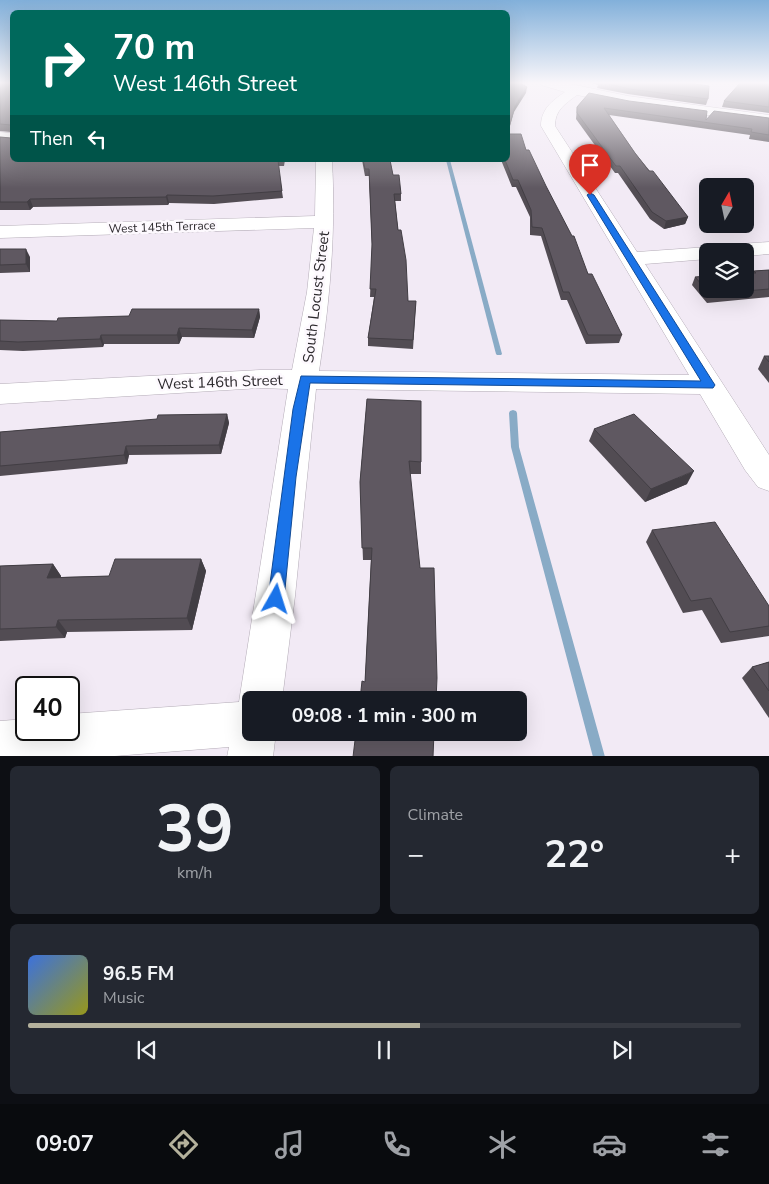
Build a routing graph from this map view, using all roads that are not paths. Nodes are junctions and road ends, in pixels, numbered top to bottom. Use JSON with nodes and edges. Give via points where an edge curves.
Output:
{"nodes":[{"id":1,"x":548,"y":117,"type":"edge"},
{"id":2,"x":324,"y":162,"type":"edge"},
{"id":3,"x":324,"y":222,"type":"junction"},
{"id":4,"x":0,"y":232,"type":"edge"},
{"id":5,"x":769,"y":248,"type":"edge"},
{"id":6,"x":754,"y":249,"type":"edge"},
{"id":7,"x":699,"y":254,"type":"edge"},
{"id":8,"x":630,"y":259,"type":"junction"},
{"id":9,"x":305,"y":379,"type":"junction"},
{"id":10,"x":709,"y":385,"type":"junction"},
{"id":11,"x":0,"y":394,"type":"edge"},
{"id":12,"x":769,"y":478,"type":"edge"},
{"id":13,"x":262,"y":691,"type":"edge"},
{"id":14,"x":242,"y":724,"type":"edge"},
{"id":15,"x":252,"y":741,"type":"edge"},
{"id":16,"x":0,"y":744,"type":"edge"},
{"id":17,"x":250,"y":756,"type":"edge"}],
"edges":[{"from":1,"to":8,"type":"street","via":[[548,126]]},
{"from":2,"to":3,"type":"street","name":"South Locust Street"},
{"from":3,"to":4,"type":"street","name":"West 145th Terrace"},
{"from":3,"to":9,"type":"street","name":"South Locust Street","via":[[321,274]]},
{"from":5,"to":6,"type":"street"},
{"from":7,"to":8,"type":"street"},
{"from":8,"to":10,"type":"street"},
{"from":9,"to":10,"type":"street","name":"West 146th Street"},
{"from":9,"to":11,"type":"street","name":"West 146th Street","via":[[204,381]]},
{"from":9,"to":13,"type":"street","name":"South Locust Street"},
{"from":10,"to":12,"type":"street"},
{"from":14,"to":16,"type":"street"},
{"from":15,"to":17,"type":"street"}]}
